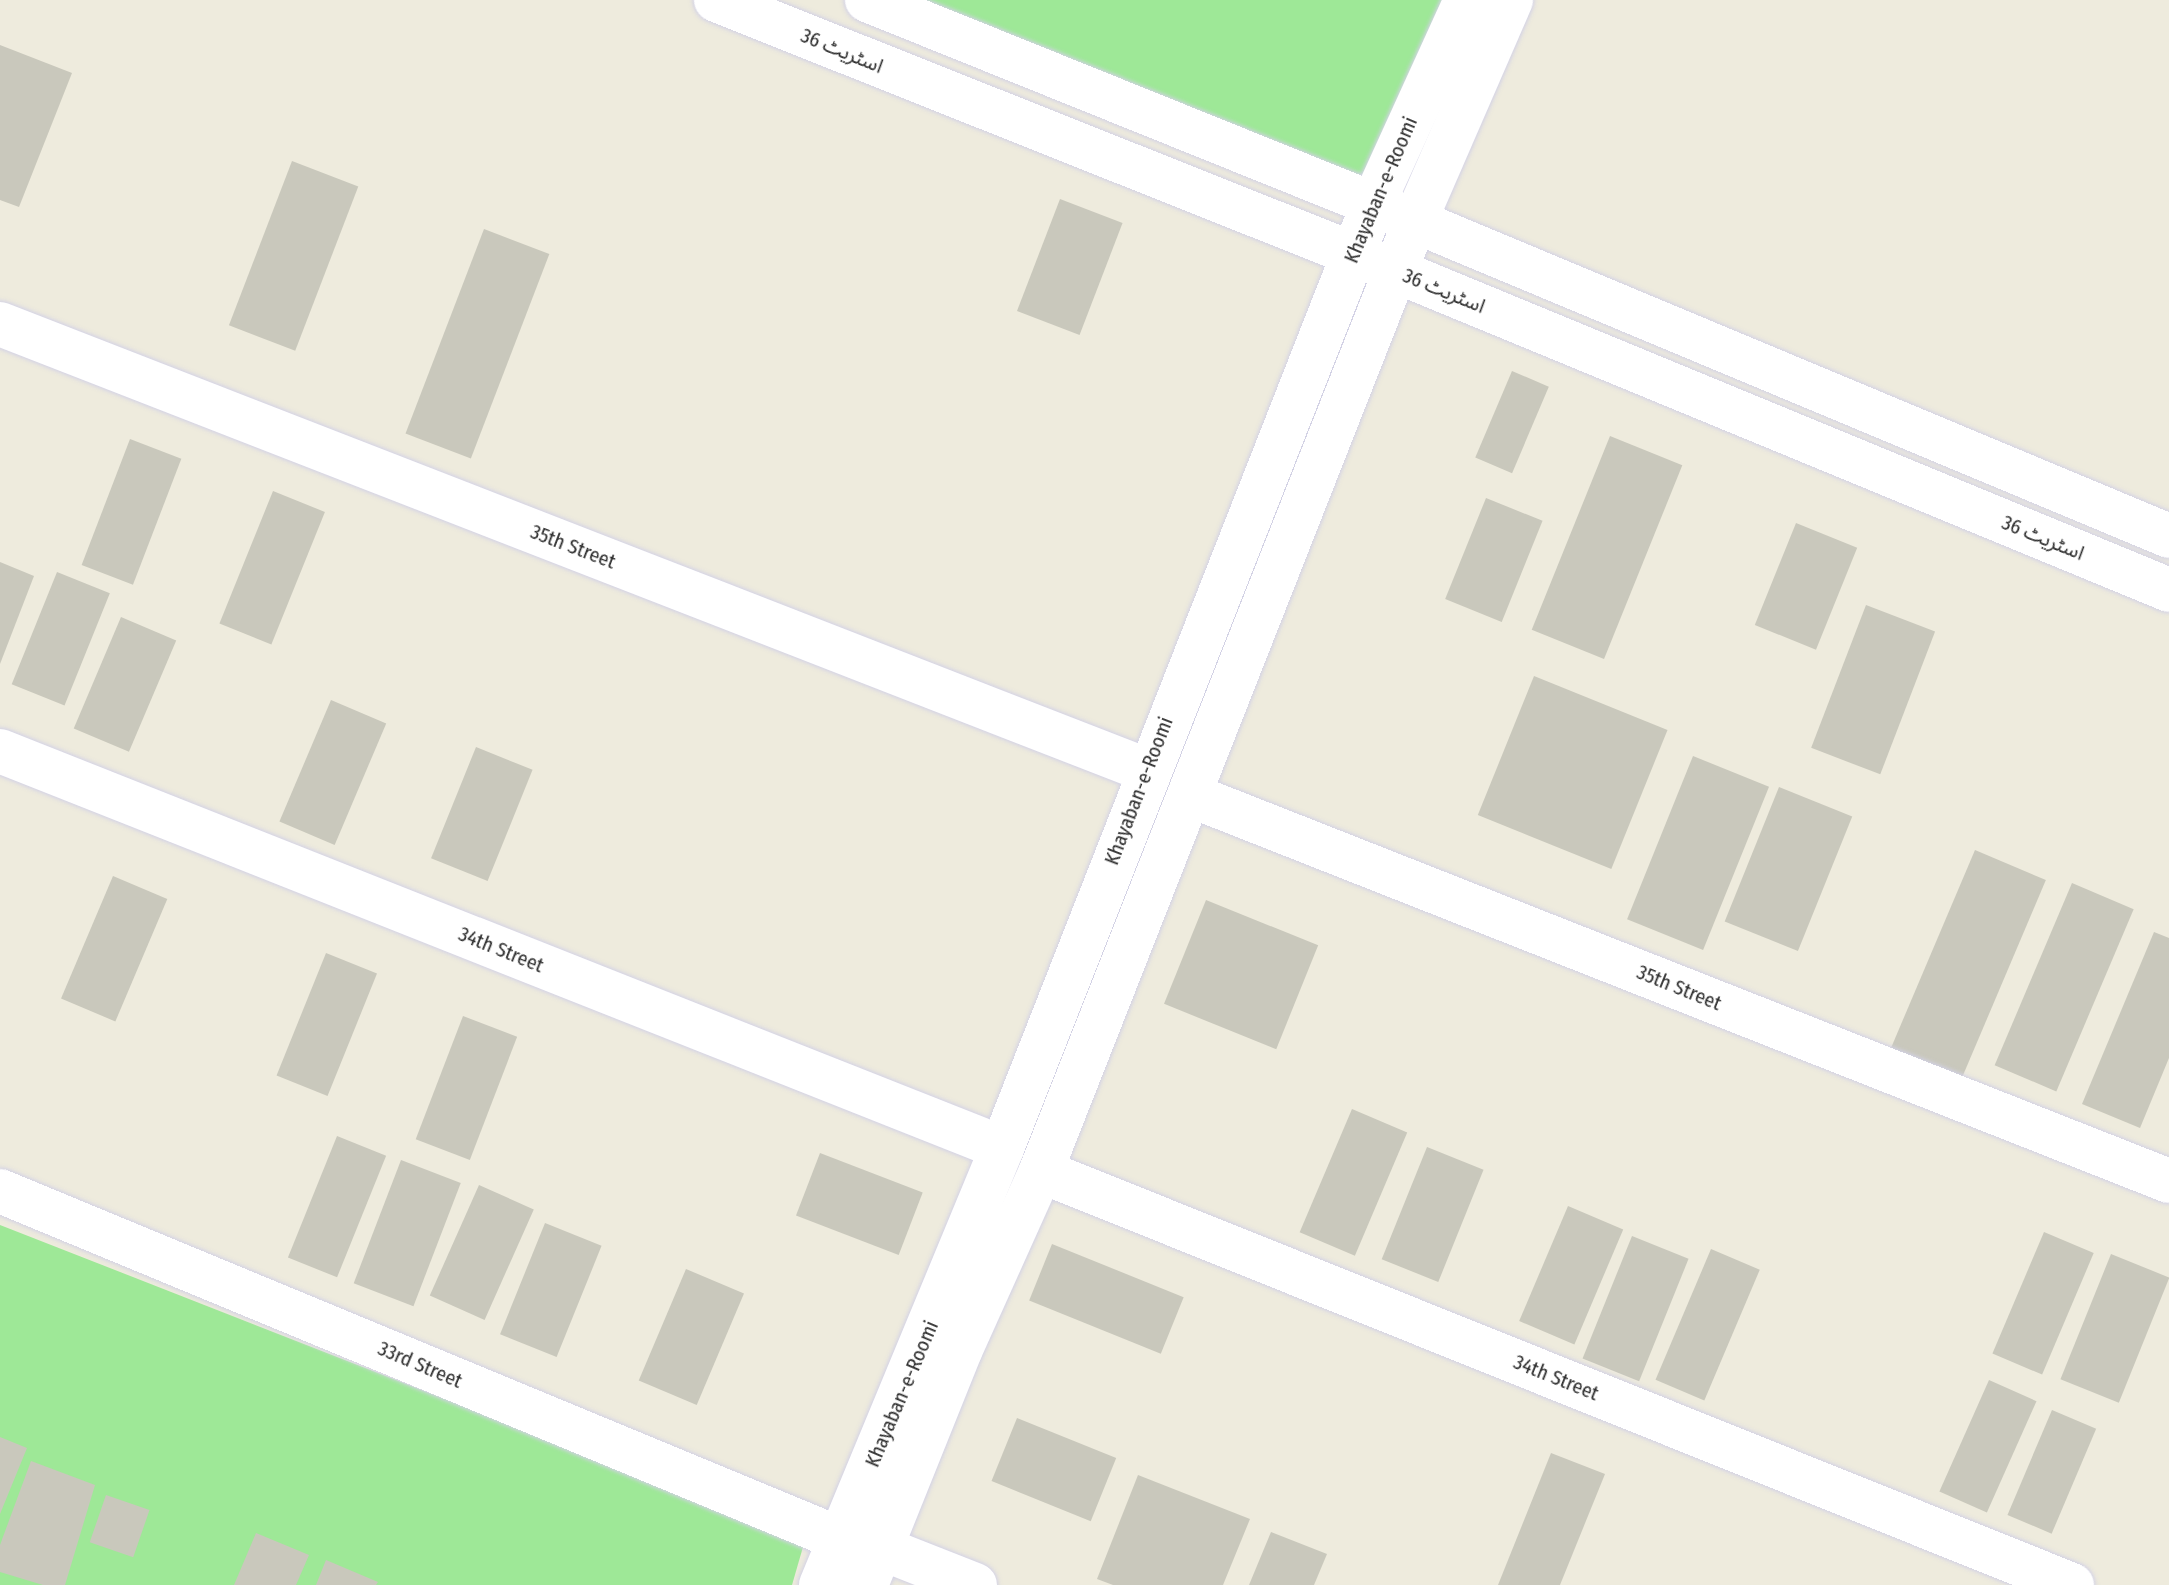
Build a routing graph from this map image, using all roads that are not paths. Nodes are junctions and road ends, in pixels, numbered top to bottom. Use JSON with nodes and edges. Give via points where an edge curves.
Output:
{"nodes":[{"id":1,"x":716,"y":0,"type":"edge"},
{"id":2,"x":867,"y":0,"type":"edge"},
{"id":3,"x":1466,"y":0,"type":"edge"},
{"id":4,"x":1511,"y":0,"type":"edge"},
{"id":5,"x":1373,"y":204,"type":"junction"},
{"id":6,"x":1415,"y":221,"type":"junction"},
{"id":7,"x":1352,"y":256,"type":"junction"},
{"id":8,"x":1396,"y":271,"type":"junction"},
{"id":9,"x":0,"y":324,"type":"edge"},
{"id":10,"x":2169,"y":536,"type":"edge"},
{"id":11,"x":2169,"y":590,"type":"edge"},
{"id":12,"x":0,"y":751,"type":"edge"},
{"id":13,"x":1146,"y":770,"type":"junction"},
{"id":14,"x":1190,"y":795,"type":"junction"},
{"id":15,"x":1002,"y":1148,"type":"junction"},
{"id":16,"x":1041,"y":1171,"type":"junction"},
{"id":17,"x":2169,"y":1181,"type":"edge"},
{"id":18,"x":0,"y":1191,"type":"edge"},
{"id":19,"x":943,"y":1343,"type":"junction"},
{"id":20,"x":863,"y":1557,"type":"edge"},
{"id":21,"x":821,"y":1585,"type":"edge"},
{"id":22,"x":975,"y":1585,"type":"edge"},
{"id":23,"x":2072,"y":1585,"type":"edge"}],
"edges":[{"from":1,"to":7,"type":"street","name":"اسٹریٹ 36"},
{"from":2,"to":5,"type":"street"},
{"from":3,"to":5,"type":"street","name":"Khayaban-e-Roomi"},
{"from":4,"to":6,"type":"street","name":"Khayaban-e-Roomi"},
{"from":5,"to":6,"type":"street"},
{"from":5,"to":7,"type":"street","name":"Khayaban-e-Roomi"},
{"from":6,"to":8,"type":"street","name":"Khayaban-e-Roomi"},
{"from":6,"to":10,"type":"street"},
{"from":7,"to":8,"type":"street","name":"اسٹریٹ 36"},
{"from":7,"to":13,"type":"street","name":"Khayaban-e-Roomi"},
{"from":8,"to":11,"type":"street","name":"اسٹریٹ 36"},
{"from":8,"to":14,"type":"street","name":"Khayaban-e-Roomi"},
{"from":9,"to":13,"type":"street","name":"35th Street"},
{"from":12,"to":15,"type":"street","name":"34th Street"},
{"from":13,"to":15,"type":"street","name":"Khayaban-e-Roomi"},
{"from":14,"to":16,"type":"street","name":"Khayaban-e-Roomi"},
{"from":14,"to":17,"type":"street","name":"35th Street"},
{"from":15,"to":19,"type":"street","name":"Khayaban-e-Roomi"},
{"from":16,"to":19,"type":"street","name":"Khayaban-e-Roomi"},
{"from":16,"to":23,"type":"street","name":"34th Street"},
{"from":18,"to":20,"type":"street","name":"33rd Street"},
{"from":19,"to":20,"type":"street","name":"Khayaban-e-Roomi"},
{"from":20,"to":21,"type":"street","name":"Khayaban-e-Roomi"},
{"from":20,"to":22,"type":"street","name":"33rd Street"}]}
